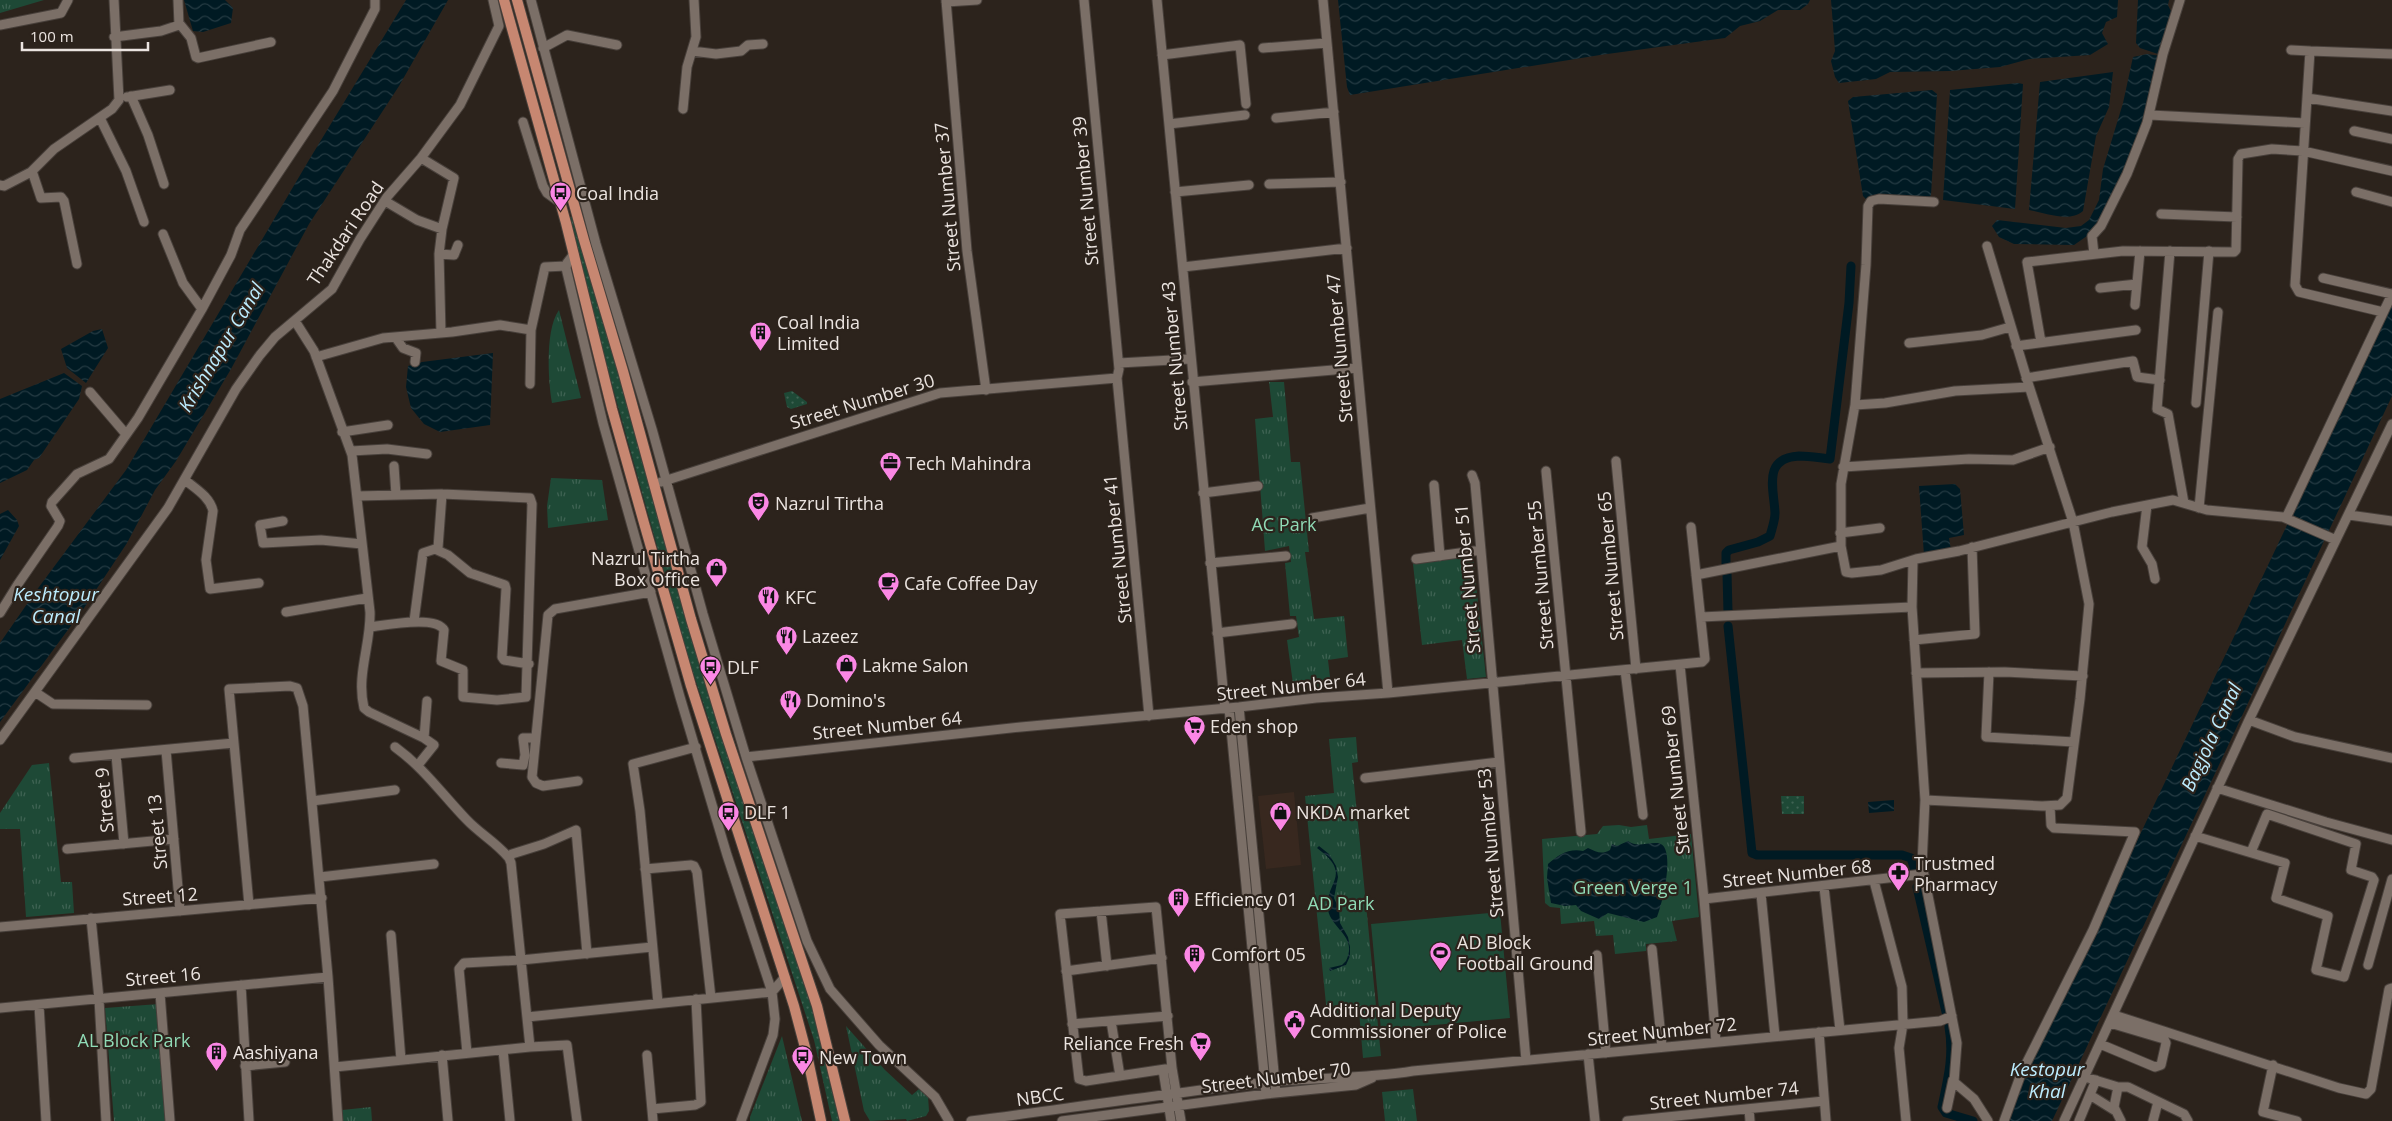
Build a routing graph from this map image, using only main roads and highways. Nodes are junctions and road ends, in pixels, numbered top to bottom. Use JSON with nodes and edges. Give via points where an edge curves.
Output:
{"nodes":[{"id":1,"x":504,"y":0,"type":"edge"},
{"id":2,"x":517,"y":0,"type":"edge"},
{"id":3,"x":821,"y":1121,"type":"edge"},
{"id":4,"x":845,"y":1121,"type":"edge"}],
"edges":[{"from":1,"to":3,"type":"main road","via":[[647,533],[691,686],[785,977]]},
{"from":2,"to":4,"type":"main road","via":[[691,619],[817,1006]]}]}
